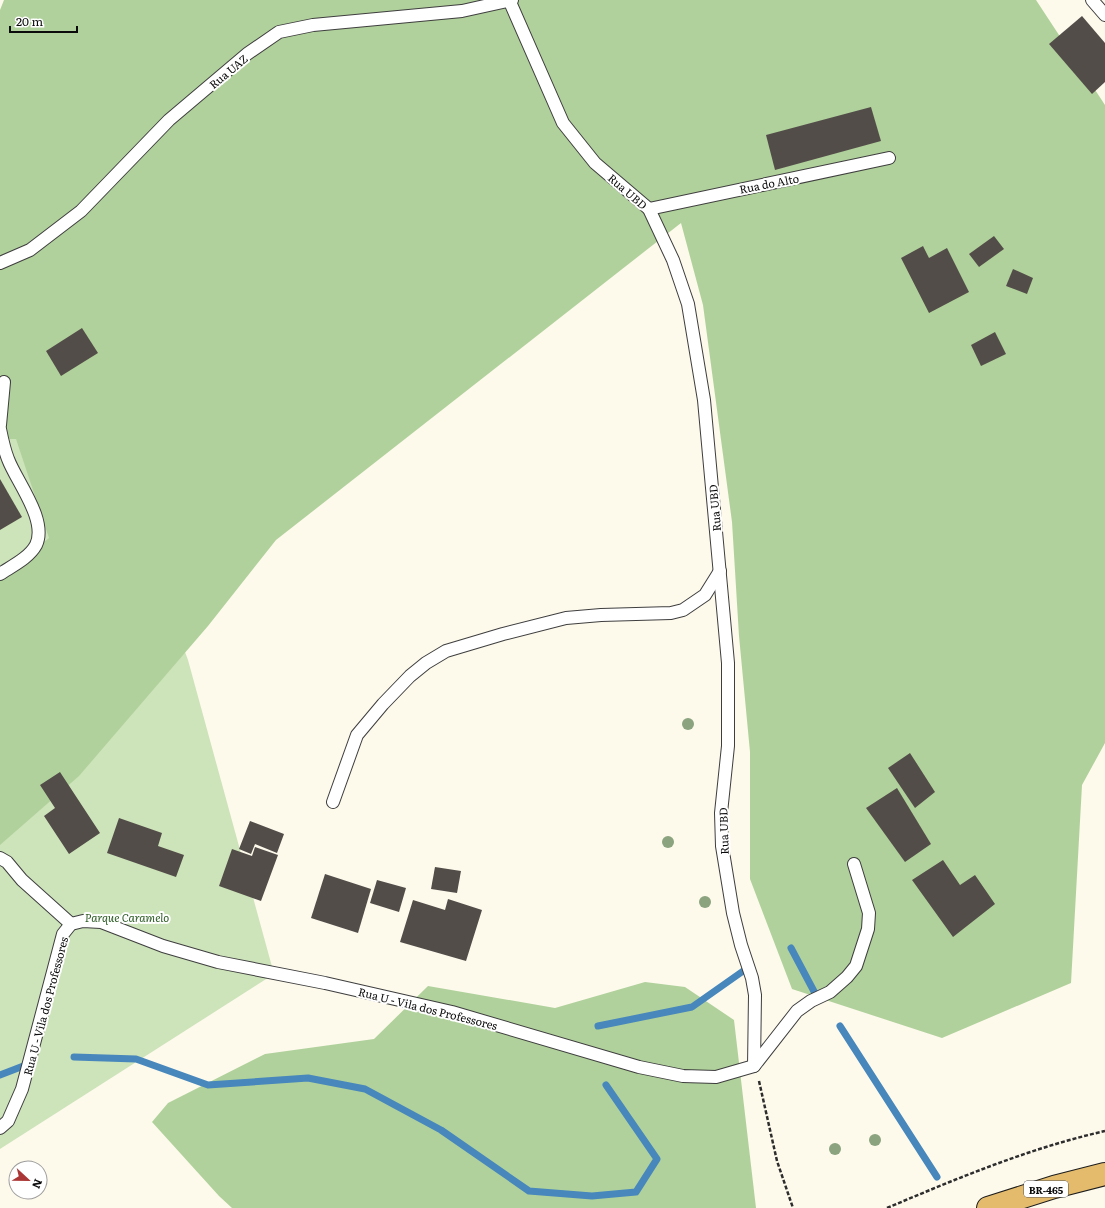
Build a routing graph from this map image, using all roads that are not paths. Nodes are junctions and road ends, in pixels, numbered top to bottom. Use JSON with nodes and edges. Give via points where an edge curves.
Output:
{"nodes":[{"id":1,"x":1092,"y":0,"type":"edge"},
{"id":2,"x":511,"y":1,"type":"edge"},
{"id":3,"x":1105,"y":15,"type":"edge"},
{"id":4,"x":889,"y":158,"type":"dead end"},
{"id":5,"x":649,"y":209,"type":"junction"},
{"id":6,"x":0,"y":263,"type":"edge"},
{"id":7,"x":4,"y":382,"type":"dead end"},
{"id":8,"x":0,"y":425,"type":"edge"},
{"id":9,"x":0,"y":429,"type":"edge"},
{"id":10,"x":720,"y":571,"type":"junction"},
{"id":11,"x":0,"y":574,"type":"edge"},
{"id":12,"x":333,"y":802,"type":"dead end"},
{"id":13,"x":0,"y":858,"type":"edge"},
{"id":14,"x":854,"y":864,"type":"dead end"},
{"id":15,"x":71,"y":924,"type":"junction"},
{"id":16,"x":754,"y":1066,"type":"junction"},
{"id":17,"x":0,"y":1128,"type":"edge"},
{"id":18,"x":1105,"y":1174,"type":"edge"},
{"id":19,"x":988,"y":1208,"type":"edge"}],
"edges":[{"from":1,"to":3,"type":"lane"},
{"from":2,"to":5,"type":"lane","name":"Rua UBD","via":[[563,123],[595,163]]},
{"from":2,"to":6,"type":"lane","name":"Rua UAZ","via":[[462,11],[313,25],[279,32],[247,54],[169,120],[81,211],[30,250]]},
{"from":4,"to":5,"type":"lane","name":"Rua do Alto"},
{"from":5,"to":10,"type":"lane","name":"Rua UBD","via":[[673,260],[688,304],[704,400]]},
{"from":7,"to":8,"type":"lane"},
{"from":9,"to":11,"type":"lane","via":[[8,459],[33,508],[38,528],[36,543],[31,551]]},
{"from":10,"to":12,"type":"lane","via":[[705,595],[683,610],[671,613],[566,618],[446,651],[410,676],[357,735]]},
{"from":10,"to":16,"type":"lane","name":"Rua UBD","via":[[729,699],[728,746],[721,813],[722,846],[733,914],[755,995]]},
{"from":13,"to":15,"type":"lane"},
{"from":14,"to":16,"type":"lane","via":[[869,913],[868,929],[856,966],[830,992],[797,1011]]},
{"from":15,"to":16,"type":"lane","name":"Rua U - Vila dos Professores","via":[[83,921],[101,922],[163,946],[211,960],[452,1012],[639,1067],[683,1076],[716,1077]]},
{"from":15,"to":17,"type":"lane","name":"Rua U - Vila dos Professores","via":[[63,934],[22,1089],[8,1121]]},
{"from":18,"to":19,"type":"highway","number":"BR-465","via":[[1054,1186]]}]}
